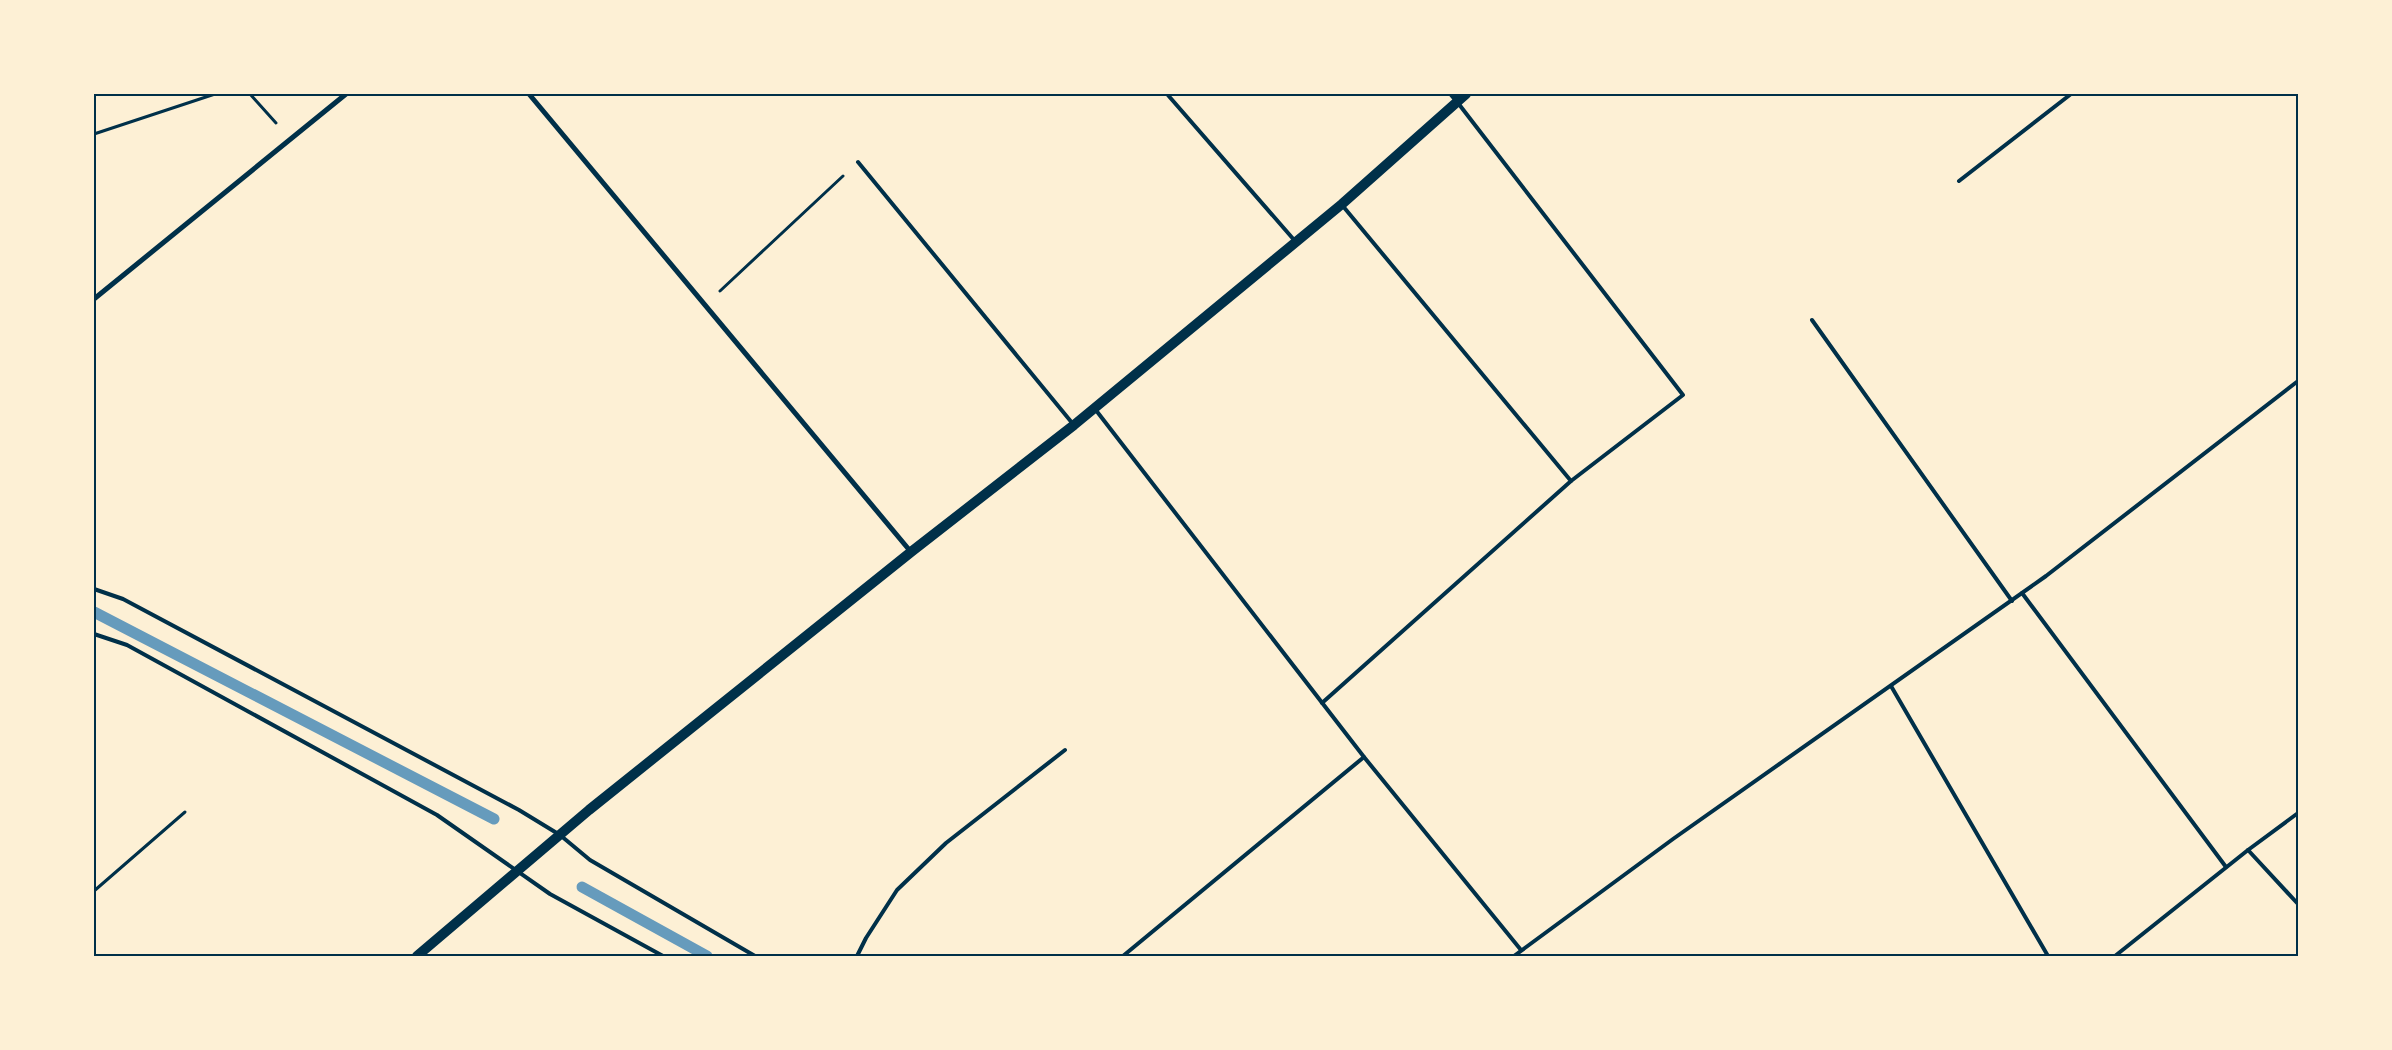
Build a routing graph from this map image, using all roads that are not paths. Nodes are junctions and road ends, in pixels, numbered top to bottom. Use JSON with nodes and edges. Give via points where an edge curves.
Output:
{"nodes":[{"id":1,"x":346,"y":94,"type":"edge"},
{"id":2,"x":529,"y":94,"type":"edge"},
{"id":3,"x":1167,"y":94,"type":"edge"},
{"id":4,"x":1466,"y":94,"type":"edge"},
{"id":5,"x":2071,"y":94,"type":"edge"},
{"id":6,"x":1454,"y":97,"type":"edge"},
{"id":7,"x":858,"y":162,"type":"road end"},
{"id":8,"x":1959,"y":181,"type":"dead end"},
{"id":9,"x":1342,"y":204,"type":"junction"},
{"id":10,"x":1295,"y":242,"type":"junction"},
{"id":11,"x":94,"y":299,"type":"edge"},
{"id":12,"x":1812,"y":320,"type":"dead end"},
{"id":13,"x":2298,"y":381,"type":"edge"},
{"id":14,"x":1094,"y":407,"type":"junction"},
{"id":15,"x":1074,"y":425,"type":"junction"},
{"id":16,"x":1571,"y":481,"type":"junction"},
{"id":17,"x":911,"y":552,"type":"junction"},
{"id":18,"x":94,"y":588,"type":"edge"},
{"id":19,"x":2022,"y":594,"type":"junction"},
{"id":20,"x":2012,"y":600,"type":"junction"},
{"id":21,"x":94,"y":634,"type":"edge"},
{"id":22,"x":1891,"y":686,"type":"junction"},
{"id":23,"x":1322,"y":703,"type":"junction"},
{"id":24,"x":1065,"y":750,"type":"dead end"},
{"id":25,"x":1364,"y":757,"type":"junction"},
{"id":26,"x":2298,"y":813,"type":"edge"},
{"id":27,"x":560,"y":835,"type":"junction"},
{"id":28,"x":2248,"y":850,"type":"junction"},
{"id":29,"x":2226,"y":867,"type":"junction"},
{"id":30,"x":517,"y":872,"type":"junction"},
{"id":31,"x":2298,"y":904,"type":"edge"},
{"id":32,"x":1521,"y":950,"type":"junction"},
{"id":33,"x":417,"y":956,"type":"edge"},
{"id":34,"x":663,"y":956,"type":"edge"},
{"id":35,"x":756,"y":956,"type":"edge"},
{"id":36,"x":857,"y":956,"type":"edge"},
{"id":37,"x":1123,"y":956,"type":"edge"},
{"id":38,"x":1514,"y":956,"type":"edge"},
{"id":39,"x":2048,"y":956,"type":"edge"},
{"id":40,"x":2115,"y":956,"type":"edge"}],
"edges":[{"from":1,"to":11,"type":"street"},
{"from":2,"to":17,"type":"street"},
{"from":3,"to":10,"type":"lane"},
{"from":4,"to":6,"type":"main road"},
{"from":5,"to":8,"type":"lane"},
{"from":6,"to":9,"type":"main road"},
{"from":6,"to":16,"type":"lane","via":[[1683,395]]},
{"from":7,"to":15,"type":"lane"},
{"from":9,"to":10,"type":"main road"},
{"from":9,"to":16,"type":"lane"},
{"from":10,"to":14,"type":"main road"},
{"from":12,"to":20,"type":"lane"},
{"from":13,"to":19,"type":"lane"},
{"from":14,"to":15,"type":"main road"},
{"from":14,"to":23,"type":"lane"},
{"from":15,"to":17,"type":"main road"},
{"from":16,"to":23,"type":"lane"},
{"from":17,"to":27,"type":"main road"},
{"from":18,"to":27,"type":"lane","via":[[123,599],[236,658]]},
{"from":19,"to":20,"type":"lane"},
{"from":19,"to":29,"type":"lane"},
{"from":20,"to":22,"type":"lane"},
{"from":21,"to":30,"type":"lane","via":[[127,645],[437,815]]},
{"from":22,"to":32,"type":"lane"},
{"from":22,"to":39,"type":"lane"},
{"from":23,"to":25,"type":"lane"},
{"from":24,"to":36,"type":"lane","via":[[946,843],[897,890]]},
{"from":25,"to":32,"type":"lane"},
{"from":25,"to":37,"type":"lane"},
{"from":26,"to":28,"type":"lane"},
{"from":27,"to":30,"type":"main road"},
{"from":27,"to":35,"type":"lane","via":[[590,860]]},
{"from":28,"to":29,"type":"lane"},
{"from":28,"to":31,"type":"lane"},
{"from":29,"to":40,"type":"lane"},
{"from":30,"to":33,"type":"main road"},
{"from":30,"to":34,"type":"lane","via":[[550,894]]},
{"from":32,"to":38,"type":"lane"}]}
